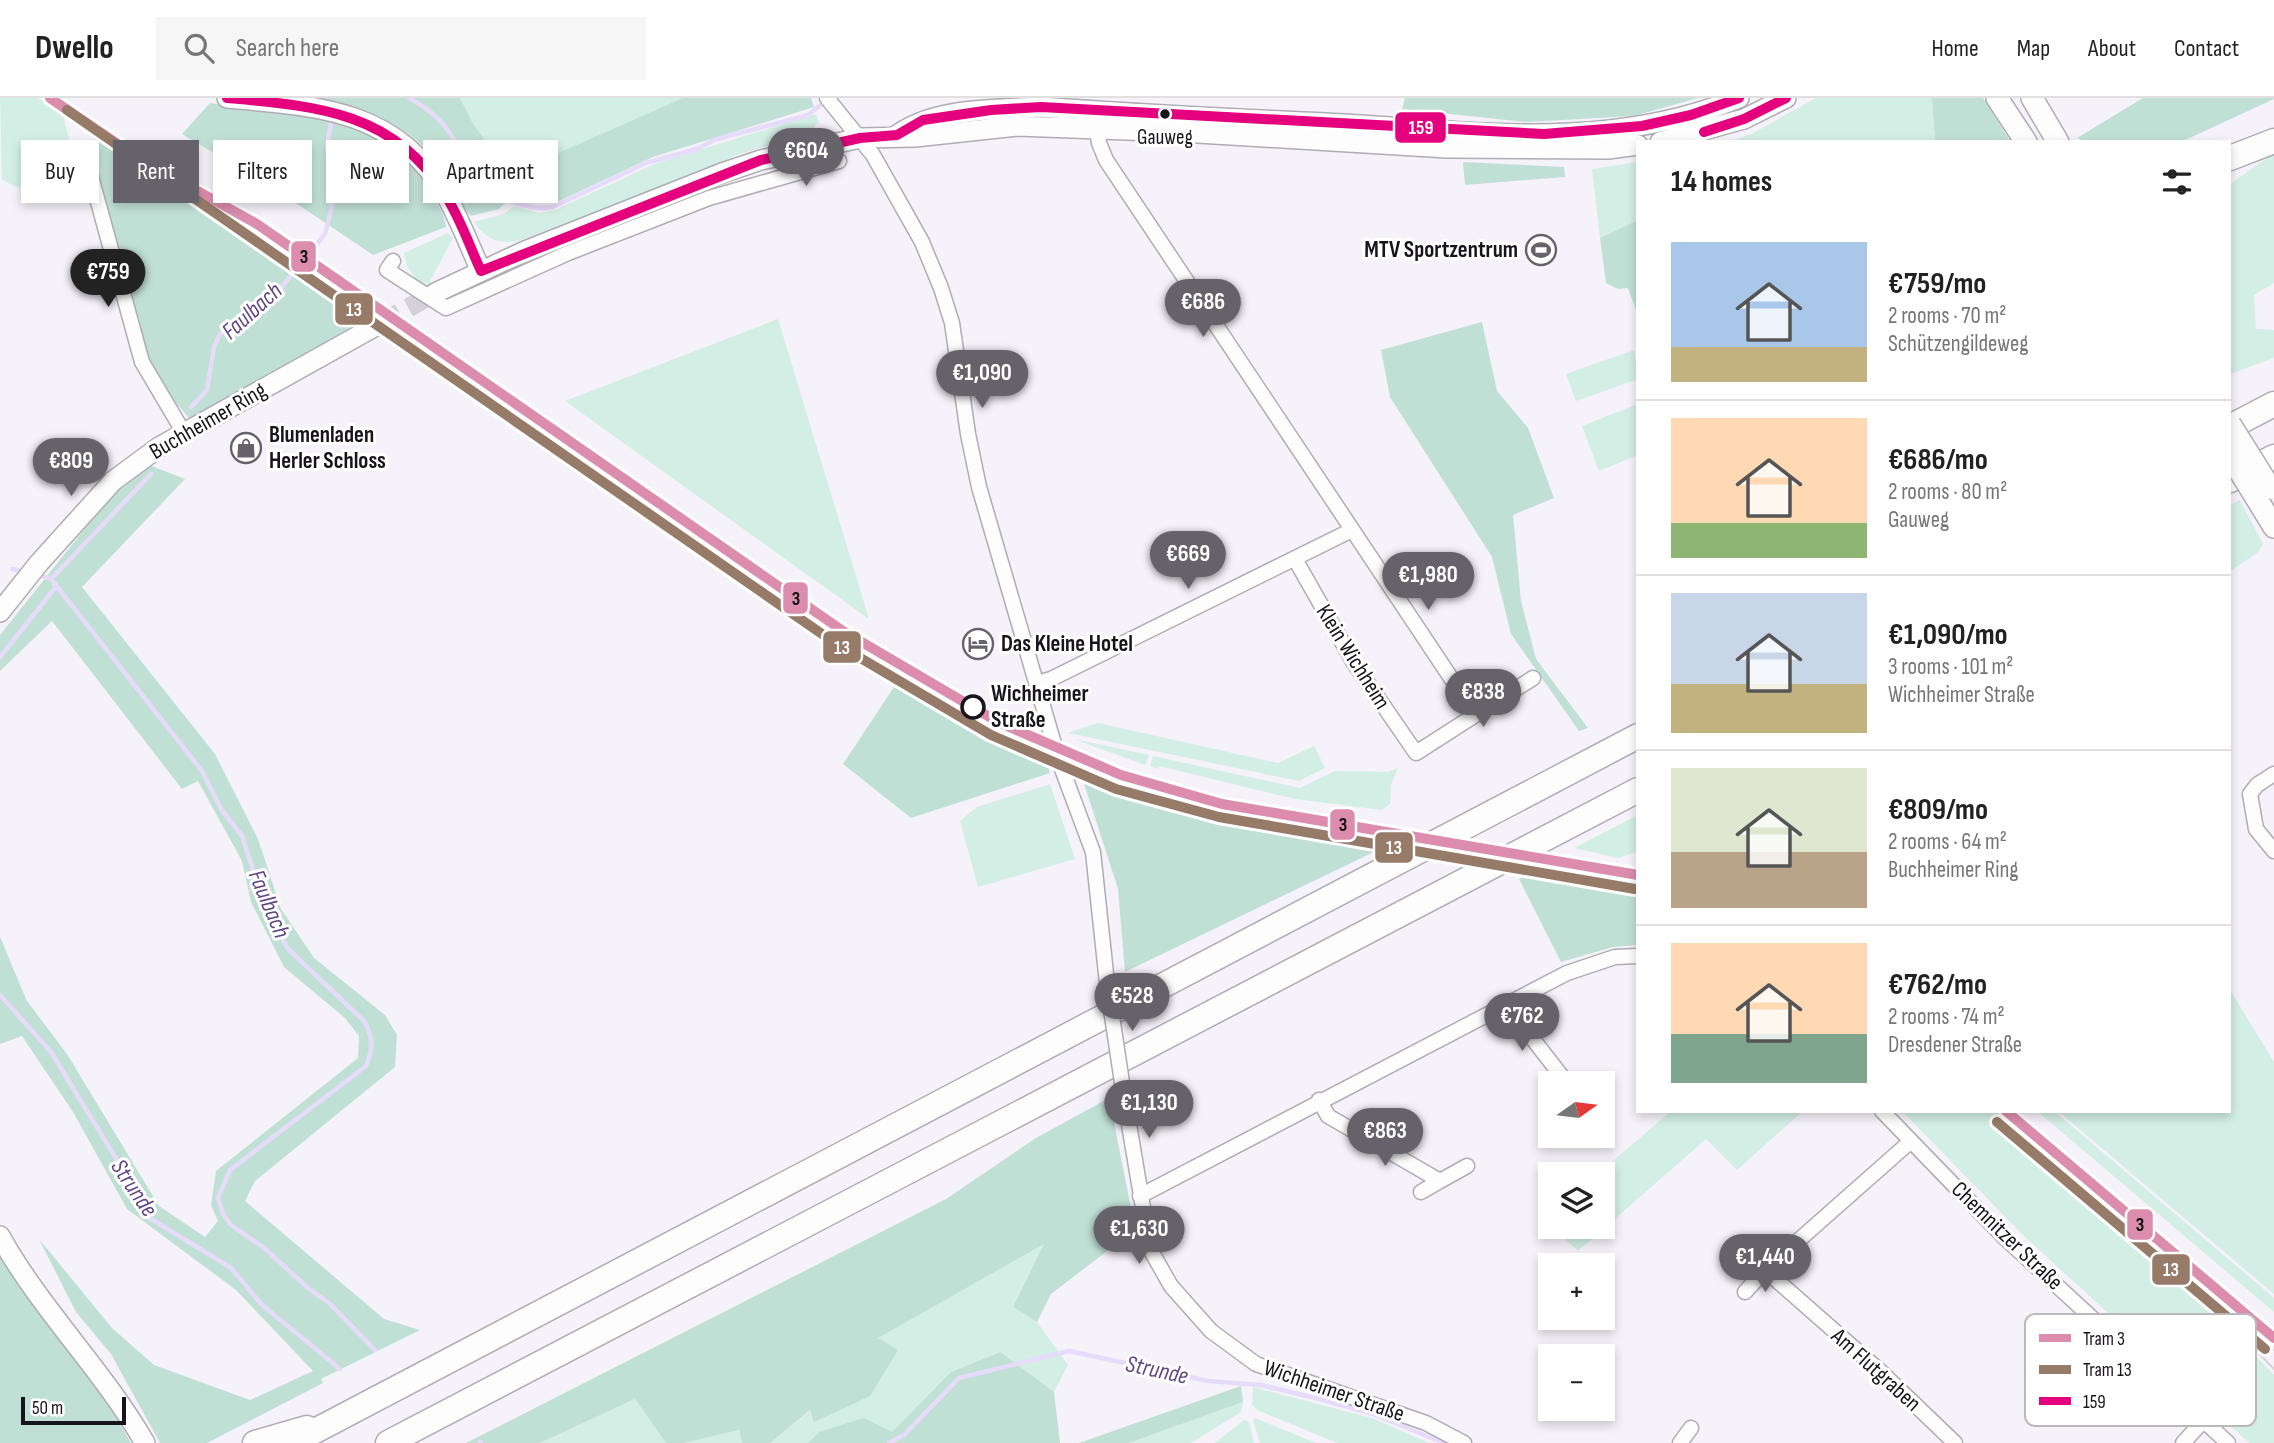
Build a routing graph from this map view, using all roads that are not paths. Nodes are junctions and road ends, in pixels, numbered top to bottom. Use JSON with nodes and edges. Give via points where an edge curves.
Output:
{"nodes":[{"id":1,"x":227,"y":98,"type":"edge"},
{"id":2,"x":827,"y":98,"type":"edge"},
{"id":3,"x":1739,"y":98,"type":"edge"},
{"id":4,"x":1786,"y":98,"type":"edge"},
{"id":5,"x":1997,"y":98,"type":"edge"},
{"id":6,"x":2032,"y":98,"type":"edge"},
{"id":7,"x":1096,"y":120,"type":"junction"},
{"id":8,"x":860,"y":138,"type":"junction"},
{"id":9,"x":1667,"y":140,"type":"edge"},
{"id":10,"x":2025,"y":140,"type":"edge"},
{"id":11,"x":2057,"y":140,"type":"edge"},
{"id":12,"x":1636,"y":145,"type":"edge"},
{"id":13,"x":761,"y":160,"type":"junction"},
{"id":14,"x":839,"y":161,"type":"dead end"},
{"id":15,"x":764,"y":181,"type":"junction"},
{"id":16,"x":98,"y":203,"type":"edge"},
{"id":17,"x":393,"y":261,"type":"dead end"},
{"id":18,"x":481,"y":271,"type":"junction"},
{"id":19,"x":435,"y":293,"type":"tunnel mouth"},
{"id":20,"x":383,"y":322,"type":"tunnel mouth"},
{"id":21,"x":2274,"y":404,"type":"edge"},
{"id":22,"x":2231,"y":425,"type":"edge"},
{"id":23,"x":2231,"y":427,"type":"edge"},
{"id":24,"x":184,"y":433,"type":"junction"},
{"id":25,"x":2231,"y":457,"type":"edge"},
{"id":26,"x":2274,"y":457,"type":"edge"},
{"id":27,"x":2231,"y":479,"type":"edge"},
{"id":28,"x":2266,"y":493,"type":"edge"},
{"id":29,"x":2274,"y":527,"type":"edge"},
{"id":30,"x":1352,"y":530,"type":"junction"},
{"id":31,"x":1294,"y":559,"type":"junction"},
{"id":32,"x":0,"y":612,"type":"edge"},
{"id":33,"x":1533,"y":678,"type":"dead end"},
{"id":34,"x":1037,"y":683,"type":"junction"},
{"id":35,"x":1475,"y":714,"type":"junction"},
{"id":36,"x":1636,"y":737,"type":"edge"},
{"id":37,"x":2274,"y":774,"type":"edge"},
{"id":38,"x":1636,"y":791,"type":"edge"},
{"id":39,"x":2274,"y":851,"type":"edge"},
{"id":40,"x":1636,"y":956,"type":"edge"},
{"id":41,"x":1508,"y":1002,"type":"junction"},
{"id":42,"x":1558,"y":1071,"type":"edge"},
{"id":43,"x":1319,"y":1100,"type":"junction"},
{"id":44,"x":1884,"y":1113,"type":"edge"},
{"id":45,"x":1911,"y":1141,"type":"junction"},
{"id":46,"x":1467,"y":1166,"type":"dead end"},
{"id":47,"x":1440,"y":1181,"type":"junction"},
{"id":48,"x":1421,"y":1192,"type":"dead end"},
{"id":49,"x":1140,"y":1196,"type":"junction"},
{"id":50,"x":0,"y":1236,"type":"edge"},
{"id":51,"x":1765,"y":1270,"type":"junction"},
{"id":52,"x":1745,"y":1292,"type":"dead end"},
{"id":53,"x":2087,"y":1314,"type":"edge"},
{"id":54,"x":335,"y":1421,"type":"junction"},
{"id":55,"x":2198,"y":1426,"type":"edge"},
{"id":56,"x":2209,"y":1426,"type":"edge"},
{"id":57,"x":1691,"y":1428,"type":"dead end"},
{"id":58,"x":145,"y":1443,"type":"edge"},
{"id":59,"x":255,"y":1443,"type":"edge"},
{"id":60,"x":292,"y":1443,"type":"edge"},
{"id":61,"x":388,"y":1443,"type":"edge"},
{"id":62,"x":1464,"y":1443,"type":"edge"},
{"id":63,"x":1680,"y":1443,"type":"edge"},
{"id":64,"x":1955,"y":1443,"type":"edge"},
{"id":65,"x":2183,"y":1443,"type":"edge"},
{"id":66,"x":2228,"y":1443,"type":"edge"}],
"edges":[{"from":1,"to":18,"type":"main road","via":[[320,108],[346,114],[392,136],[415,154],[445,193]]},
{"from":2,"to":8,"type":"street","name":"Wichheimer Straße"},
{"from":3,"to":7,"type":"main road","via":[[1681,119],[1591,133]]},
{"from":4,"to":9,"type":"main road","via":[[1744,119]]},
{"from":5,"to":10,"type":"main road"},
{"from":6,"to":11,"type":"main road"},
{"from":7,"to":8,"type":"main road"},
{"from":7,"to":12,"type":"main road","via":[[1447,148]]},
{"from":7,"to":30,"type":"street","via":[[1105,160]]},
{"from":8,"to":13,"type":"main road"},
{"from":8,"to":34,"type":"street","name":"Wichheimer Straße","via":[[898,198],[941,288],[952,323],[979,487]]},
{"from":13,"to":15,"type":"street"},
{"from":13,"to":18,"type":"main road"},
{"from":14,"to":15,"type":"street"},
{"from":15,"to":17,"type":"street","via":[[568,253],[446,308],[387,270]]},
{"from":16,"to":24,"type":"street","via":[[142,362]]},
{"from":18,"to":19,"type":"main road"},
{"from":20,"to":24,"type":"main road","name":"Buchheimer Ring"},
{"from":21,"to":22,"type":"highway"},
{"from":23,"to":28,"type":"main road","bridge":true},
{"from":24,"to":32,"type":"main road","name":"Buchheimer Ring","via":[[106,486]]},
{"from":25,"to":28,"type":"main road","bridge":true},
{"from":26,"to":27,"type":"highway"},
{"from":28,"to":29,"type":"main road"},
{"from":30,"to":31,"type":"street"},
{"from":30,"to":35,"type":"street"},
{"from":31,"to":34,"type":"street"},
{"from":31,"to":35,"type":"street","name":"Klein Wichheim","via":[[1354,663],[1416,753]]},
{"from":33,"to":35,"type":"street"},
{"from":34,"to":49,"type":"street","name":"Wichheimer Straße","bridge":true,"via":[[1098,871],[1107,983]]},
{"from":36,"to":54,"type":"highway"},
{"from":37,"to":39,"type":"street","via":[[2250,794],[2256,829]]},
{"from":38,"to":61,"type":"highway"},
{"from":40,"to":41,"type":"street","via":[[1586,965]]},
{"from":41,"to":42,"type":"street"},
{"from":41,"to":43,"type":"street"},
{"from":43,"to":47,"type":"street","via":[[1328,1116]]},
{"from":43,"to":49,"type":"street"},
{"from":44,"to":45,"type":"street","name":"Chemnitzer Straße"},
{"from":45,"to":51,"type":"street"},
{"from":45,"to":53,"type":"street","name":"Chemnitzer Straße"},
{"from":46,"to":47,"type":"street"},
{"from":47,"to":48,"type":"street"},
{"from":49,"to":62,"type":"street","name":"Wichheimer Straße","via":[[1150,1249],[1171,1286],[1211,1331],[1256,1364],[1426,1423]]},
{"from":50,"to":58,"type":"main road","via":[[17,1266],[121,1401]]},
{"from":51,"to":52,"type":"street"},
{"from":51,"to":64,"type":"street","name":"Am Flutgraben"},
{"from":54,"to":59,"type":"highway"},
{"from":54,"to":60,"type":"highway"},
{"from":55,"to":65,"type":"street"},
{"from":56,"to":66,"type":"street","name":"Chemnitzer Straße"},
{"from":57,"to":63,"type":"street"}]}
